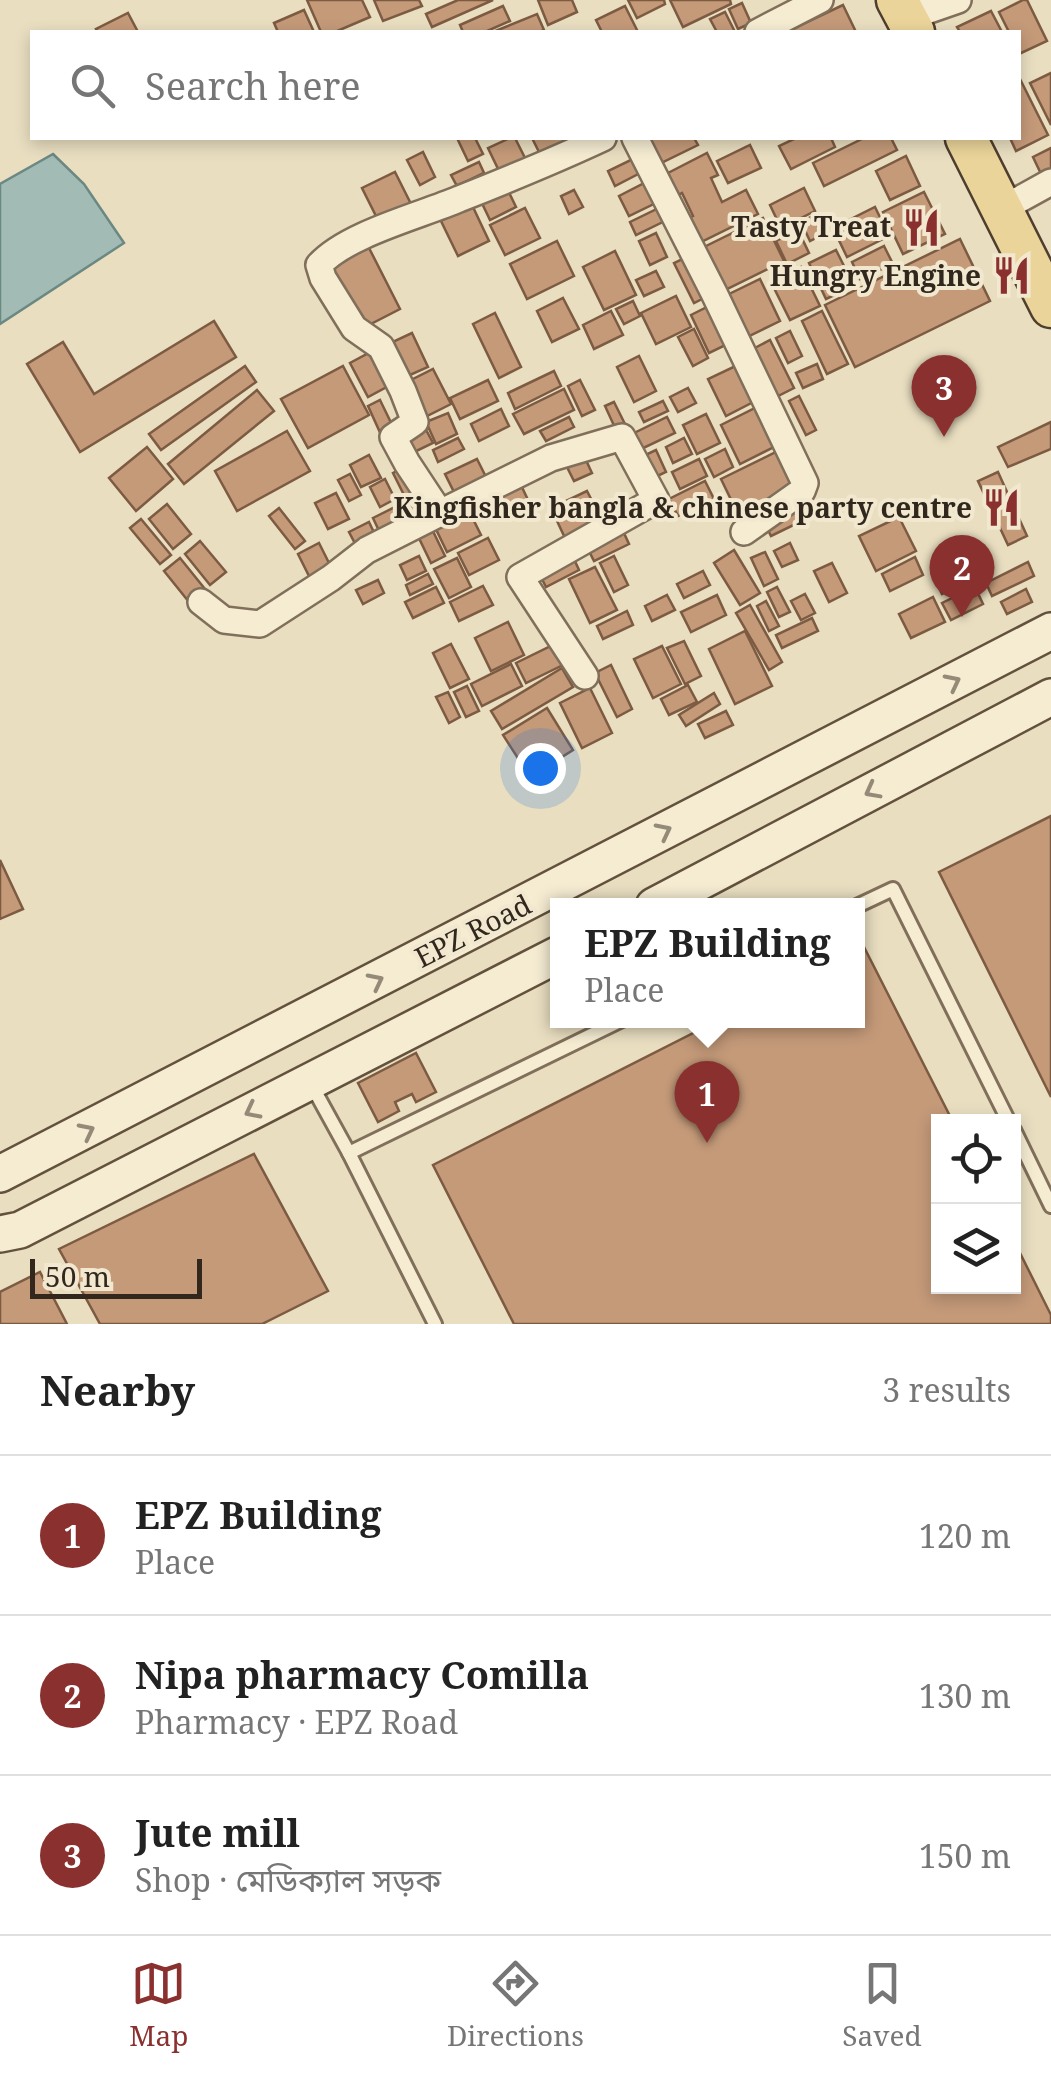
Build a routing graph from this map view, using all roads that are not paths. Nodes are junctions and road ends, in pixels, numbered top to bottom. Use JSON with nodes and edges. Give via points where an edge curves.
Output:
{"nodes":[{"id":1,"x":820,"y":0,"type":"edge"},
{"id":2,"x":958,"y":0,"type":"edge"},
{"id":3,"x":906,"y":17,"type":"edge"},
{"id":4,"x":762,"y":30,"type":"edge"},
{"id":5,"x":598,"y":140,"type":"edge"},
{"id":6,"x":636,"y":140,"type":"edge"},
{"id":7,"x":967,"y":140,"type":"edge"},
{"id":8,"x":1051,"y":182,"type":"edge"},
{"id":9,"x":1002,"y":209,"type":"junction"},
{"id":10,"x":1051,"y":306,"type":"edge"},
{"id":11,"x":440,"y":513,"type":"junction"},
{"id":12,"x":744,"y":532,"type":"dead end"},
{"id":13,"x":201,"y":602,"type":"dead end"},
{"id":14,"x":1051,"y":630,"type":"edge"},
{"id":15,"x":585,"y":676,"type":"dead end"},
{"id":16,"x":1051,"y":697,"type":"edge"},
{"id":17,"x":669,"y":898,"type":"edge"},
{"id":18,"x":865,"y":902,"type":"edge"},
{"id":19,"x":550,"y":959,"type":"edge"},
{"id":20,"x":606,"y":1028,"type":"edge"},
{"id":21,"x":310,"y":1082,"type":"junction"},
{"id":22,"x":1005,"y":1114,"type":"edge"},
{"id":23,"x":1021,"y":1144,"type":"edge"},
{"id":24,"x":349,"y":1153,"type":"junction"},
{"id":25,"x":0,"y":1174,"type":"edge"},
{"id":26,"x":1051,"y":1206,"type":"edge"},
{"id":27,"x":0,"y":1234,"type":"edge"},
{"id":28,"x":435,"y":1324,"type":"edge"}],
"edges":[{"from":1,"to":4,"type":"street"},
{"from":2,"to":3,"type":"street"},
{"from":5,"to":11,"type":"street","via":[[363,236],[318,265],[354,328],[381,348],[403,391],[415,422],[393,436]]},
{"from":6,"to":12,"type":"street","via":[[805,483]]},
{"from":7,"to":9,"type":"main road"},
{"from":8,"to":9,"type":"street"},
{"from":9,"to":10,"type":"main road"},
{"from":11,"to":13,"type":"street","via":[[368,550],[260,624],[224,620]]},
{"from":11,"to":15,"type":"street","via":[[552,458],[622,437],[656,500],[520,576]]},
{"from":25,"to":14,"type":"main road","name":"EPZ Road","one_way":true},
{"from":16,"to":17,"type":"main road","one_way":true},
{"from":18,"to":22,"type":"lane","via":[[894,888]]},
{"from":19,"to":21,"type":"main road"},
{"from":20,"to":24,"type":"lane"},
{"from":21,"to":24,"type":"lane"},
{"from":21,"to":27,"type":"main road","one_way":true,"via":[[20,1230]]},
{"from":23,"to":26,"type":"lane"},
{"from":24,"to":28,"type":"lane"}]}
